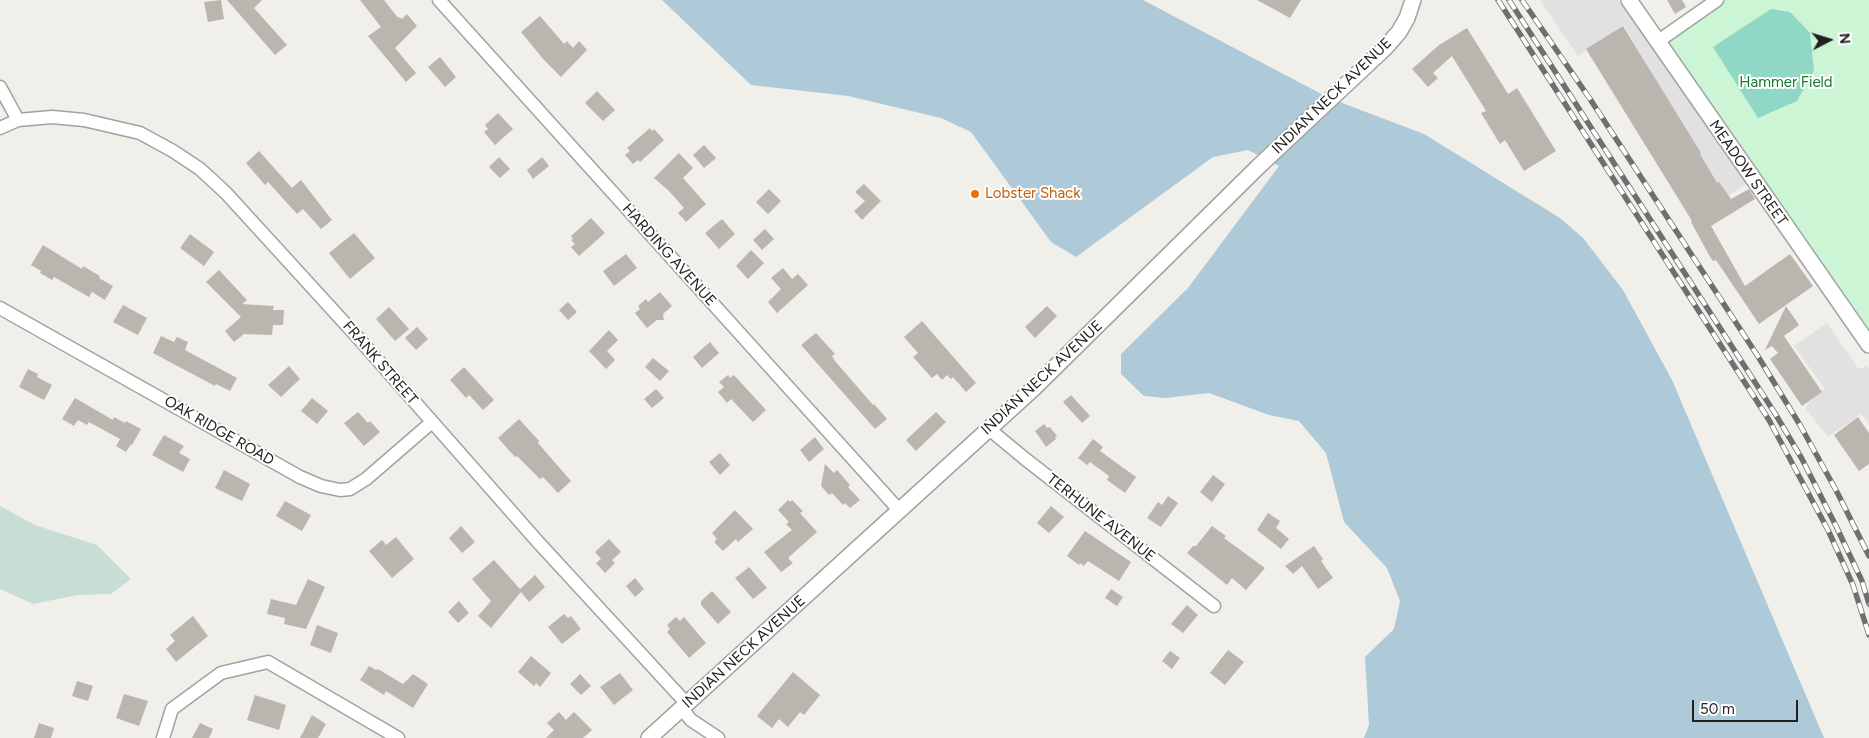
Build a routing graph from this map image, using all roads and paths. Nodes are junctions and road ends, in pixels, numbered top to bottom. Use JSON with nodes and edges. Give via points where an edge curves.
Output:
{"nodes":[{"id":1,"x":439,"y":0,"type":"edge"},
{"id":2,"x":1413,"y":0,"type":"edge"},
{"id":3,"x":1628,"y":0,"type":"edge"},
{"id":4,"x":1717,"y":0,"type":"edge"},
{"id":5,"x":1657,"y":42,"type":"junction"},
{"id":6,"x":0,"y":87,"type":"edge"},
{"id":7,"x":18,"y":120,"type":"junction"},
{"id":8,"x":0,"y":128,"type":"edge"},
{"id":9,"x":0,"y":308,"type":"edge"},
{"id":10,"x":1869,"y":345,"type":"edge"},
{"id":11,"x":432,"y":422,"type":"junction"},
{"id":12,"x":989,"y":428,"type":"junction"},
{"id":13,"x":899,"y":510,"type":"junction"},
{"id":14,"x":1214,"y":606,"type":"dead end"},
{"id":15,"x":684,"y":706,"type":"junction"},
{"id":16,"x":163,"y":738,"type":"edge"},
{"id":17,"x":398,"y":738,"type":"edge"},
{"id":18,"x":649,"y":738,"type":"edge"},
{"id":19,"x":718,"y":738,"type":"edge"}],
"edges":[{"from":1,"to":13,"type":"street","name":"HARDING AVENUE"},
{"from":2,"to":12,"type":"street","name":"INDIAN NECK AVENUE","via":[[1407,18],[1385,48]]},
{"from":3,"to":5,"type":"street","name":"MEADOW STREET"},
{"from":4,"to":5,"type":"street"},
{"from":5,"to":10,"type":"street","name":"MEADOW STREET"},
{"from":6,"to":7,"type":"street"},
{"from":7,"to":8,"type":"street","name":"FRANK STREET"},
{"from":7,"to":11,"type":"street","name":"FRANK STREET","via":[[52,117],[84,120],[140,133],[200,169],[226,193]]},
{"from":9,"to":11,"type":"street","name":"OAK RIDGE ROAD","via":[[320,486],[350,489]]},
{"from":11,"to":15,"type":"street","name":"FRANK STREET"},
{"from":12,"to":13,"type":"street","name":"INDIAN NECK AVENUE"},
{"from":12,"to":14,"type":"street","name":"TERHUNE AVENUE"},
{"from":13,"to":15,"type":"street","name":"INDIAN NECK AVENUE"},
{"from":15,"to":18,"type":"street","name":"INDIAN NECK AVENUE"},
{"from":15,"to":19,"type":"street","name":"FRANK STREET","via":[[696,724]]},
{"from":16,"to":17,"type":"street","via":[[172,710],[222,673],[268,662]]}]}
